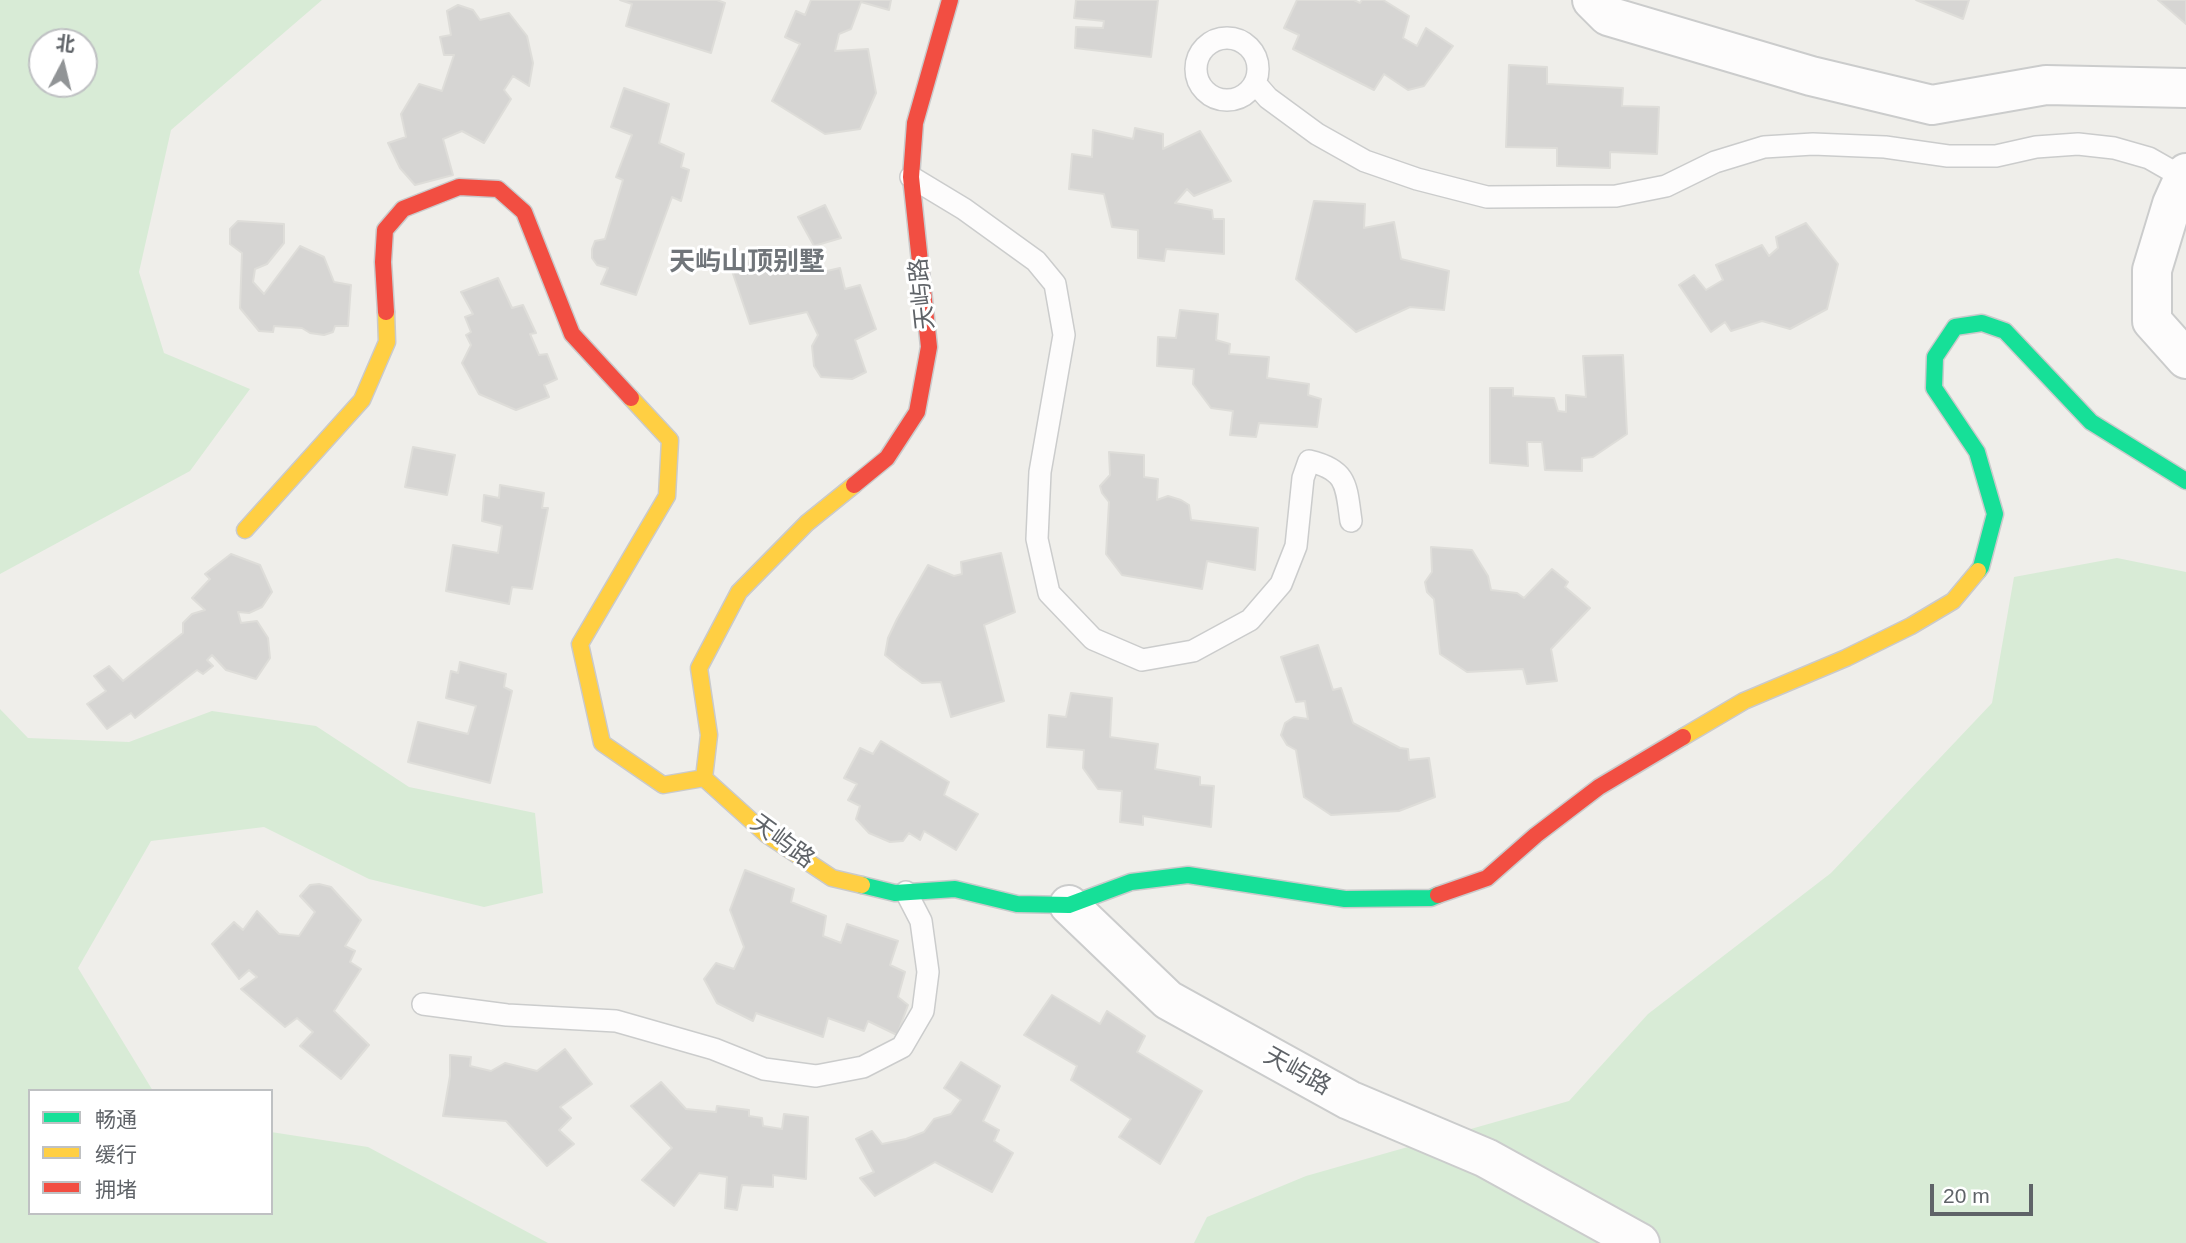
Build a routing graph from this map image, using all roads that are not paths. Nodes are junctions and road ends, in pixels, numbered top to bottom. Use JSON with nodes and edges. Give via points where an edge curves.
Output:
{"nodes":[{"id":1,"x":950,"y":0,"type":"edge"},
{"id":2,"x":1591,"y":0,"type":"edge"},
{"id":3,"x":1255,"y":83,"type":"dead end"},
{"id":4,"x":2186,"y":88,"type":"edge"},
{"id":5,"x":2185,"y":175,"type":"edge"},
{"id":6,"x":911,"y":177,"type":"junction"},
{"id":7,"x":2186,"y":359,"type":"edge"},
{"id":8,"x":2186,"y":481,"type":"edge"},
{"id":9,"x":1351,"y":521,"type":"dead end"},
{"id":10,"x":245,"y":530,"type":"dead end"},
{"id":11,"x":704,"y":778,"type":"junction"},
{"id":12,"x":906,"y":892,"type":"junction"},
{"id":13,"x":1069,"y":905,"type":"junction"},
{"id":14,"x":423,"y":1004,"type":"dead end"},
{"id":15,"x":1640,"y":1243,"type":"edge"}],
"edges":[{"from":1,"to":6,"type":"street","name":"天屿路","via":[[915,123]]},
{"from":2,"to":4,"type":"street","via":[[1608,16],[1811,76],[1932,105],[2046,85]]},
{"from":3,"to":5,"type":"lane","via":[[1317,134],[1366,161],[1487,197],[1616,196],[1666,186],[1715,162],[1764,147],[1813,144],[1996,156],[2078,144],[2115,148]]},
{"from":5,"to":7,"type":"street","via":[[2152,270],[2152,321]]},
{"from":6,"to":9,"type":"lane","via":[[1036,261],[1055,285],[1064,335],[1040,472],[1037,539],[1049,593],[1093,639],[1142,660],[1193,651],[1250,620],[1280,584],[1296,546],[1309,461],[1329,466],[1346,483]]},
{"from":6,"to":11,"type":"street","name":"天屿路","via":[[929,347],[917,412],[887,458],[807,523],[739,592],[699,668],[709,735]]},
{"from":8,"to":13,"type":"street","via":[[2091,422],[2005,331],[1982,323],[1955,327],[1935,357],[1934,388],[1977,452],[1994,514],[1981,567],[1953,601],[1846,658],[1744,701],[1599,787],[1487,878],[1431,898],[1345,899],[1188,875],[1131,882]]},
{"from":10,"to":11,"type":"street","via":[[362,400],[387,342],[385,230],[403,209],[458,187],[498,189],[524,212],[572,334],[670,440],[667,496],[580,644],[602,743],[663,785]]},
{"from":11,"to":12,"type":"street","name":"天屿路","via":[[766,834],[832,878]]},
{"from":12,"to":13,"type":"street","name":"天屿路","via":[[955,889],[1017,904]]},
{"from":12,"to":14,"type":"lane","via":[[921,921],[928,972],[923,1011],[902,1047],[863,1067],[816,1076],[764,1069],[714,1049],[616,1021],[507,1015]]},
{"from":13,"to":15,"type":"street","name":"天屿路","via":[[1168,1000],[1349,1100],[1486,1158]]}]}
